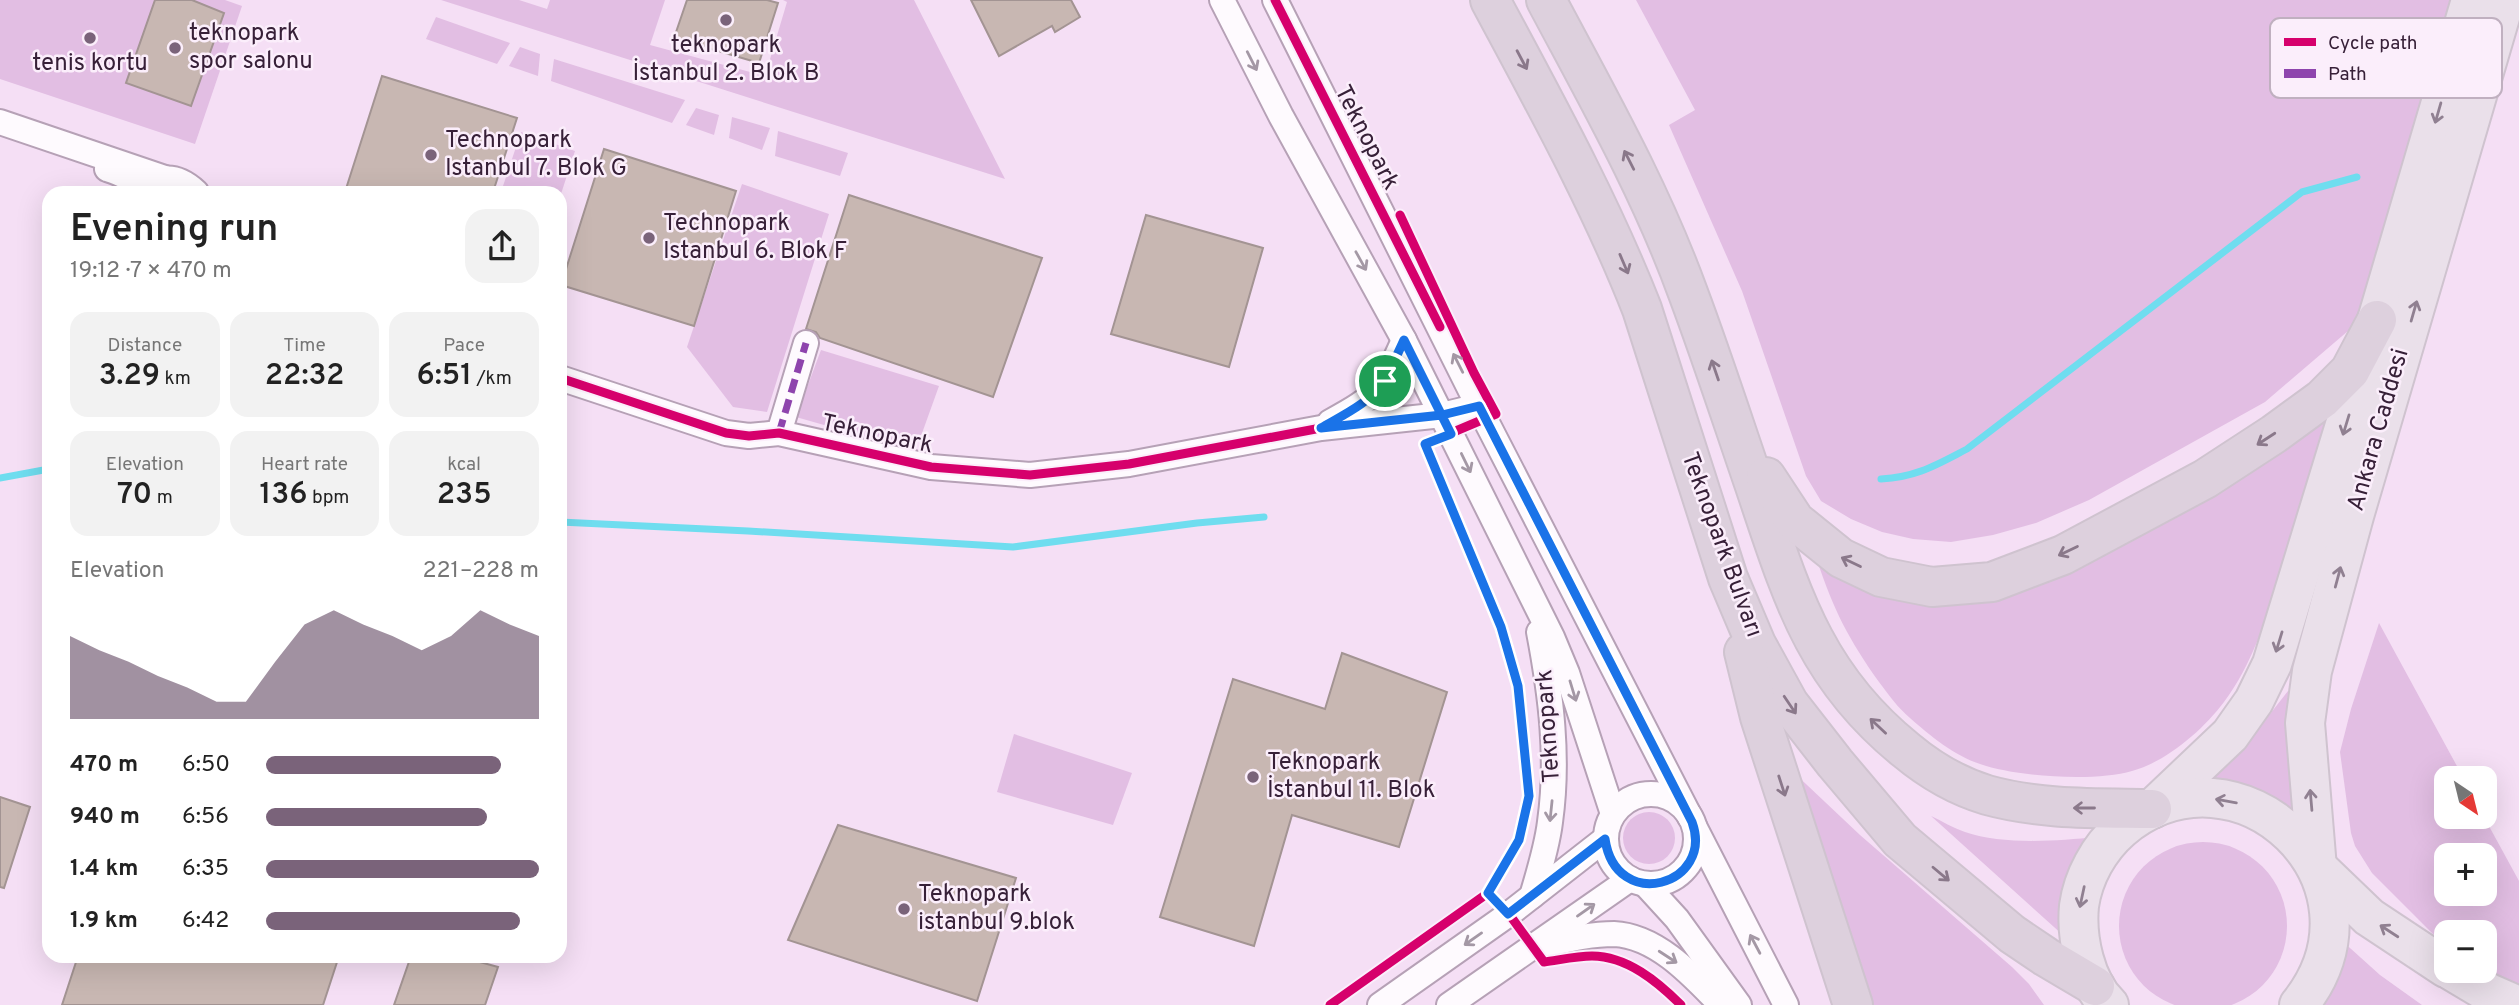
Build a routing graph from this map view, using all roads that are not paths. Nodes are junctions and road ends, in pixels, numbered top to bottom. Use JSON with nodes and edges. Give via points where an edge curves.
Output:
{"nodes":[{"id":1,"x":1222,"y":0,"type":"edge"},
{"id":2,"x":1275,"y":0,"type":"edge"},
{"id":3,"x":1490,"y":0,"type":"edge"},
{"id":4,"x":1546,"y":0,"type":"edge"},
{"id":5,"x":2471,"y":0,"type":"edge"},
{"id":6,"x":2505,"y":0,"type":"edge"},
{"id":7,"x":2466,"y":18,"type":"edge"},
{"id":8,"x":2500,"y":18,"type":"edge"},
{"id":9,"x":2442,"y":98,"type":"edge"},
{"id":10,"x":2476,"y":98,"type":"edge"},
{"id":11,"x":0,"y":122,"type":"edge"},
{"id":12,"x":0,"y":134,"type":"edge"},
{"id":13,"x":165,"y":178,"type":"junction"},
{"id":14,"x":136,"y":186,"type":"edge"},
{"id":15,"x":147,"y":186,"type":"edge"},
{"id":16,"x":189,"y":186,"type":"edge"},
{"id":17,"x":2377,"y":320,"type":"junction"},
{"id":18,"x":1404,"y":340,"type":"junction"},
{"id":19,"x":806,"y":344,"type":"dead end"},
{"id":20,"x":567,"y":368,"type":"edge"},
{"id":21,"x":567,"y":380,"type":"edge"},
{"id":22,"x":1479,"y":406,"type":"junction"},
{"id":23,"x":1442,"y":415,"type":"junction"},
{"id":24,"x":1321,"y":428,"type":"junction"},
{"id":25,"x":779,"y":433,"type":"junction"},
{"id":26,"x":1738,"y":435,"type":"junction"},
{"id":27,"x":749,"y":436,"type":"junction"},
{"id":28,"x":1728,"y":578,"type":"junction"},
{"id":29,"x":1532,"y":597,"type":"junction"},
{"id":30,"x":2152,"y":809,"type":"junction"},
{"id":31,"x":1612,"y":814,"type":"junction"},
{"id":32,"x":1692,"y":822,"type":"junction"},
{"id":33,"x":1605,"y":839,"type":"junction"},
{"id":34,"x":2317,"y":868,"type":"junction"},
{"id":35,"x":1637,"y":882,"type":"junction"},
{"id":36,"x":1532,"y":896,"type":"junction"},
{"id":37,"x":1532,"y":947,"type":"junction"},
{"id":38,"x":2434,"y":960,"type":"edge"},
{"id":39,"x":2472,"y":983,"type":"edge"},
{"id":40,"x":2099,"y":999,"type":"edge"},
{"id":41,"x":1380,"y":1005,"type":"edge"},
{"id":42,"x":1449,"y":1005,"type":"edge"},
{"id":43,"x":1721,"y":1005,"type":"edge"},
{"id":44,"x":1738,"y":1005,"type":"edge"},
{"id":45,"x":1786,"y":1005,"type":"edge"},
{"id":46,"x":1853,"y":1005,"type":"edge"},
{"id":47,"x":2299,"y":1005,"type":"edge"},
{"id":48,"x":2516,"y":1005,"type":"edge"}],
"edges":[{"from":1,"to":18,"type":"street","name":"Teknopark","one_way":true,"via":[[1280,116]]},
{"from":22,"to":2,"type":"street","name":"Teknopark","one_way":true},
{"from":3,"to":28,"type":"highway","name":"Teknopark Bulvarı","one_way":true,"via":[[1630,279]]},
{"from":26,"to":4,"type":"highway","name":"Teknopark Bulvarı","one_way":true,"via":[[1658,220]]},
{"from":5,"to":7,"type":"main road","name":"Ankara Caddesi","one_way":true},
{"from":8,"to":6,"type":"main road","name":"Ankara Caddesi","one_way":true},
{"from":9,"to":17,"type":"main road","name":"Ankara Caddesi","one_way":true},
{"from":34,"to":10,"type":"main road","name":"Ankara Caddesi","one_way":true,"via":[[2305,723],[2312,671]]},
{"from":11,"to":13,"type":"street"},
{"from":12,"to":14,"type":"street","via":[[123,174]]},
{"from":13,"to":15,"type":"street"},
{"from":13,"to":16,"type":"street"},
{"from":17,"to":26,"type":"highway","one_way":true,"via":[[2350,371],[2322,399],[2274,434],[2205,479],[2063,555],[1992,582],[1932,587],[1881,577],[1841,558],[1795,521]]},
{"from":17,"to":30,"type":"main road","name":"Ankara Caddesi","one_way":true,"via":[[2272,664],[2230,735]]},
{"from":18,"to":23,"type":"street","name":"Teknopark"},
{"from":18,"to":24,"type":"street","name":"Teknopark","via":[[1376,393]]},
{"from":19,"to":25,"type":"street"},
{"from":20,"to":27,"type":"street","via":[[719,420]]},
{"from":21,"to":27,"type":"street","name":"Teknopark","via":[[726,433]]},
{"from":22,"to":23,"type":"street"},
{"from":22,"to":32,"type":"street","name":"Teknopark"},
{"from":23,"to":24,"type":"street","name":"Teknopark"},
{"from":23,"to":29,"type":"street","name":"Teknopark","one_way":true},
{"from":24,"to":25,"type":"street","name":"Teknopark","via":[[1129,464],[1030,475],[931,467]]},
{"from":25,"to":27,"type":"street","name":"Teknopark"},
{"from":30,"to":26,"type":"highway","name":"Teknopark Bulvarı","one_way":true,"via":[[2067,808],[1987,795],[1935,772],[1891,737],[1850,696],[1809,632]]},
{"from":28,"to":40,"type":"highway","name":"Teknopark Bulvarı","one_way":true,"via":[[1756,644],[1789,704],[1900,841]]},
{"from":28,"to":46,"type":"highway","one_way":true,"via":[[1760,716]]},
{"from":29,"to":31,"type":"street","name":"Teknopark","one_way":true,"via":[[1567,673]]},
{"from":29,"to":36,"type":"street","name":"Teknopark","one_way":true,"via":[[1548,676],[1555,748],[1550,824]]},
{"from":34,"to":30,"type":"main road","one_way":true,"via":[[2295,836],[2264,813],[2228,800],[2189,798]]},
{"from":30,"to":40,"type":"main road","one_way":true,"via":[[2131,821],[2098,854],[2080,898],[2080,945]]},
{"from":31,"to":32,"type":"street","name":"Teknopark","via":[[1630,799],[1652,794],[1674,800]]},
{"from":31,"to":33,"type":"street"},
{"from":32,"to":35,"type":"street","via":[[1695,849],[1685,869],[1667,881]]},
{"from":45,"to":32,"type":"street","name":"Teknopark","one_way":true},
{"from":33,"to":35,"type":"street","via":[[1612,863]]},
{"from":33,"to":36,"type":"street"},
{"from":38,"to":34,"type":"main road","one_way":true,"via":[[2369,917]]},
{"from":34,"to":47,"type":"main road","via":[[2329,907],[2328,948]]},
{"from":37,"to":35,"type":"street","one_way":true},
{"from":35,"to":44,"type":"street","via":[[1677,919]]},
{"from":36,"to":41,"type":"street","one_way":true},
{"from":37,"to":42,"type":"street"},
{"from":37,"to":43,"type":"street","one_way":true,"via":[[1598,935],[1634,939],[1676,961]]},
{"from":39,"to":48,"type":"main road"}]}
